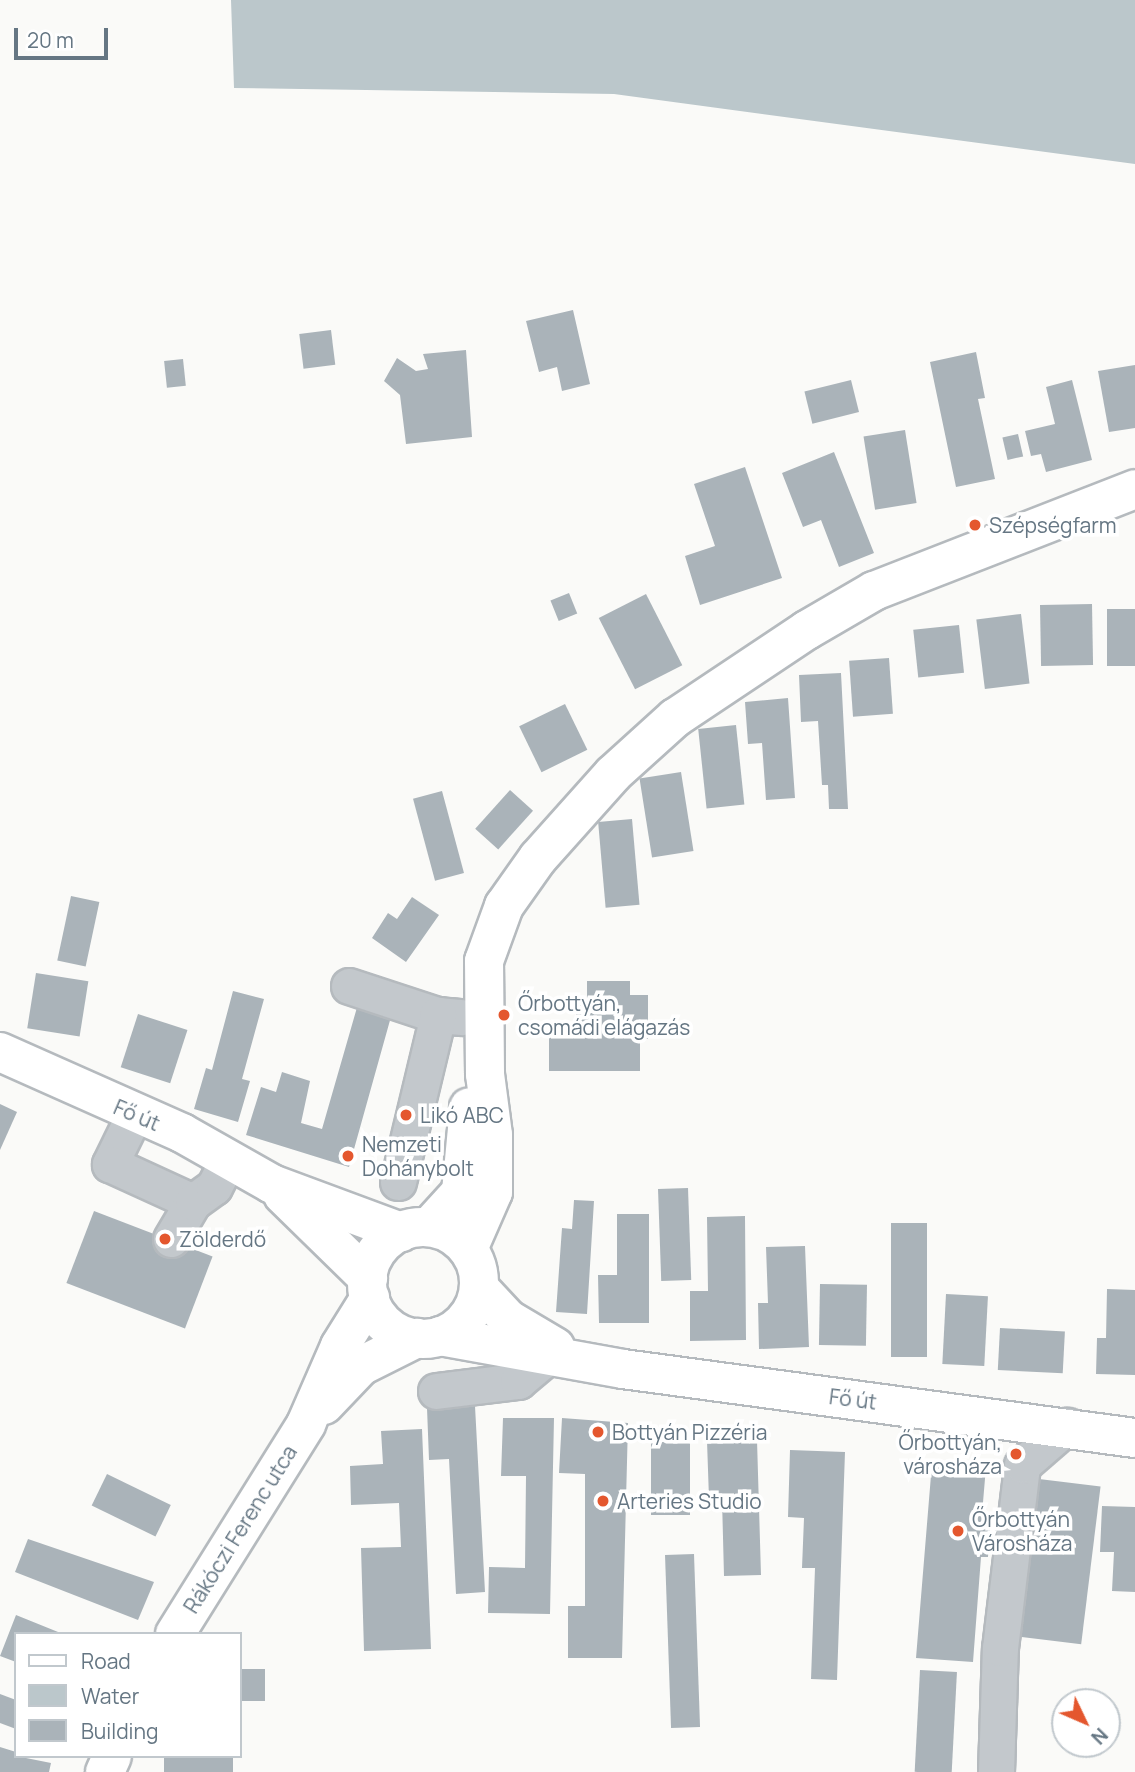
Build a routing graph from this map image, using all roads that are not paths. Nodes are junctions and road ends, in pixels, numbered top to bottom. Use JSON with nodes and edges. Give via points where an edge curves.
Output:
{"nodes":[{"id":1,"x":1135,"y":489,"type":"edge"},
{"id":2,"x":349,"y":986,"type":"dead end"},
{"id":3,"x":438,"y":1015,"type":"junction"},
{"id":4,"x":486,"y":1018,"type":"junction"},
{"id":5,"x":0,"y":1052,"type":"edge"},
{"id":6,"x":486,"y":1059,"type":"junction"},
{"id":7,"x":134,"y":1115,"type":"junction"},
{"id":8,"x":228,"y":1160,"type":"junction"},
{"id":9,"x":398,"y":1182,"type":"dead end"},
{"id":10,"x":272,"y":1184,"type":"junction"},
{"id":11,"x":193,"y":1202,"type":"junction"},
{"id":12,"x":415,"y":1229,"type":"junction"},
{"id":13,"x":172,"y":1239,"type":"dead end"},
{"id":14,"x":468,"y":1249,"type":"junction"},
{"id":15,"x":369,"y":1288,"type":"junction"},
{"id":16,"x":480,"y":1289,"type":"junction"},
{"id":17,"x":428,"y":1337,"type":"junction"},
{"id":18,"x":560,"y":1356,"type":"junction"},
{"id":19,"x":436,"y":1391,"type":"dead end"},
{"id":20,"x":306,"y":1424,"type":"junction"},
{"id":21,"x":1067,"y":1426,"type":"junction"},
{"id":22,"x":1135,"y":1438,"type":"edge"},
{"id":23,"x":177,"y":1632,"type":"edge"},
{"id":24,"x":996,"y":1772,"type":"edge"}],
"edges":[{"from":1,"to":4,"type":"main road","via":[[874,591],[675,718],[612,774],[538,858],[504,906],[484,961]]},
{"from":2,"to":3,"type":"lane"},
{"from":3,"to":4,"type":"lane"},
{"from":3,"to":9,"type":"lane"},
{"from":4,"to":6,"type":"main road"},
{"from":5,"to":7,"type":"main road","name":"Fő út"},
{"from":6,"to":12,"type":"main road","via":[[467,1113],[469,1140],[461,1192]]},
{"from":6,"to":14,"type":"main road","via":[[494,1135],[493,1192]]},
{"from":7,"to":8,"type":"main road","name":"Fő út","via":[[182,1133]]},
{"from":7,"to":11,"type":"lane","via":[[110,1164]]},
{"from":8,"to":10,"type":"main road","name":"Fő út"},
{"from":8,"to":11,"type":"lane","via":[[214,1187]]},
{"from":10,"to":12,"type":"main road","name":"Fő út"},
{"from":10,"to":15,"type":"main road","name":"Fő út"},
{"from":11,"to":13,"type":"lane"},
{"from":12,"to":14,"type":"main road","name":"Fő út","via":[[455,1237]]},
{"from":12,"to":15,"type":"main road","via":[[375,1255]]},
{"from":14,"to":16,"type":"main road","name":"Fő út"},
{"from":15,"to":17,"type":"main road","name":"Fő út","via":[[392,1329]]},
{"from":15,"to":20,"type":"main road","name":"Rákóczi Ferenc utca"},
{"from":16,"to":17,"type":"main road","via":[[469,1314]]},
{"from":16,"to":18,"type":"main road","name":"Fő út","via":[[508,1319]]},
{"from":17,"to":18,"type":"main road","name":"Fő út"},
{"from":17,"to":20,"type":"main road","name":"Rákóczi Ferenc utca","via":[[361,1366]]},
{"from":18,"to":19,"type":"lane","via":[[519,1381]]},
{"from":18,"to":21,"type":"main road","name":"Fő út","via":[[623,1369]]},
{"from":20,"to":23,"type":"main road","name":"Rákóczi Ferenc utca"},
{"from":21,"to":22,"type":"main road","name":"Fő út"},
{"from":21,"to":24,"type":"lane","via":[[1022,1465],[1000,1648]]}]}
